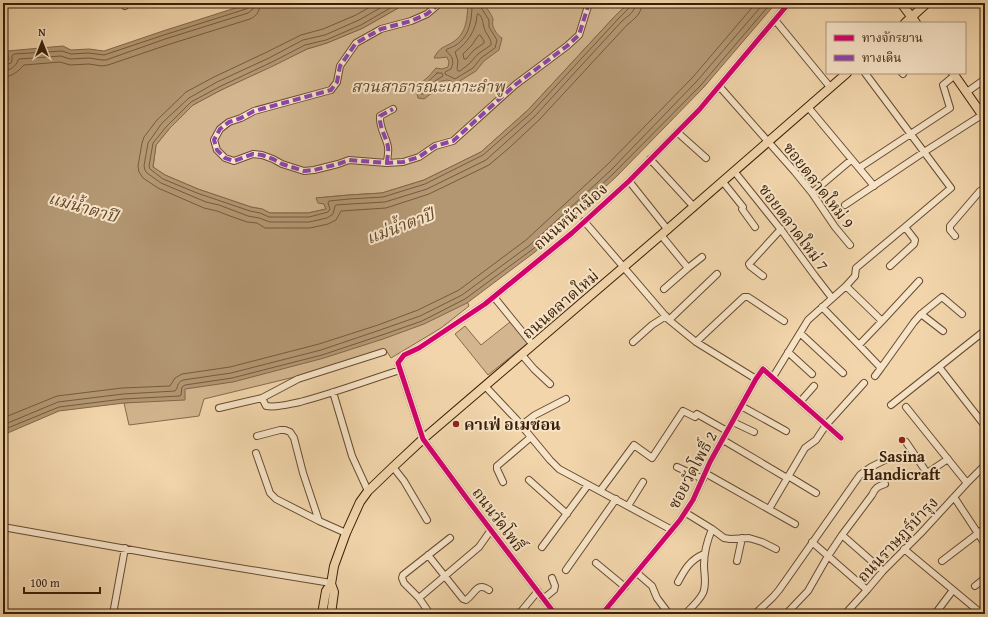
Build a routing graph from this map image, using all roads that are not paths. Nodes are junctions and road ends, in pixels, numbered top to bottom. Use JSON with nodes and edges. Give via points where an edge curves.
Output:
{"nodes":[{"id":1,"x":440,"y":3,"type":"edge"},
{"id":2,"x":589,"y":3,"type":"edge"},
{"id":3,"x":789,"y":3,"type":"edge"},
{"id":4,"x":902,"y":3,"type":"edge"},
{"id":5,"x":927,"y":3,"type":"edge"},
{"id":6,"x":775,"y":20,"type":"junction"},
{"id":7,"x":914,"y":20,"type":"edge"},
{"id":8,"x":846,"y":74,"type":"edge"},
{"id":9,"x":866,"y":74,"type":"edge"},
{"id":10,"x":954,"y":74,"type":"edge"},
{"id":11,"x":985,"y":80,"type":"edge"},
{"id":12,"x":719,"y":86,"type":"junction"},
{"id":13,"x":830,"y":88,"type":"junction"},
{"id":14,"x":967,"y":92,"type":"junction"},
{"id":15,"x":808,"y":107,"type":"junction"},
{"id":16,"x":393,"y":109,"type":"dead end"},
{"id":17,"x":984,"y":115,"type":"edge"},
{"id":18,"x":677,"y":132,"type":"junction"},
{"id":19,"x":910,"y":134,"type":"junction"},
{"id":20,"x":768,"y":142,"type":"junction"},
{"id":21,"x":924,"y":152,"type":"junction"},
{"id":22,"x":706,"y":158,"type":"dead end"},
{"id":23,"x":650,"y":159,"type":"junction"},
{"id":24,"x":851,"y":160,"type":"junction"},
{"id":25,"x":387,"y":163,"type":"junction"},
{"id":26,"x":859,"y":168,"type":"junction"},
{"id":27,"x":734,"y":172,"type":"junction"},
{"id":28,"x":629,"y":181,"type":"junction"},
{"id":29,"x":723,"y":182,"type":"junction"},
{"id":30,"x":874,"y":186,"type":"junction"},
{"id":31,"x":985,"y":192,"type":"edge"},
{"id":32,"x":812,"y":193,"type":"junction"},
{"id":33,"x":845,"y":205,"type":"dead end"},
{"id":34,"x":694,"y":207,"type":"junction"},
{"id":35,"x":584,"y":221,"type":"junction"},
{"id":36,"x":755,"y":227,"type":"dead end"},
{"id":37,"x":905,"y":227,"type":"junction"},
{"id":38,"x":781,"y":229,"type":"junction"},
{"id":39,"x":664,"y":233,"type":"junction"},
{"id":40,"x":956,"y":236,"type":"dead end"},
{"id":41,"x":850,"y":245,"type":"dead end"},
{"id":42,"x":702,"y":257,"type":"dead end"},
{"id":43,"x":890,"y":266,"type":"dead end"},
{"id":44,"x":625,"y":267,"type":"junction"},
{"id":45,"x":688,"y":268,"type":"junction"},
{"id":46,"x":717,"y":274,"type":"dead end"},
{"id":47,"x":763,"y":276,"type":"dead end"},
{"id":48,"x":919,"y":281,"type":"dead end"},
{"id":49,"x":846,"y":286,"type":"junction"},
{"id":50,"x":664,"y":289,"type":"dead end"},
{"id":51,"x":494,"y":297,"type":"junction"},
{"id":52,"x":832,"y":298,"type":"junction"},
{"id":53,"x":822,"y":307,"type":"junction"},
{"id":54,"x":921,"y":314,"type":"junction"},
{"id":55,"x":962,"y":314,"type":"dead end"},
{"id":56,"x":668,"y":318,"type":"junction"},
{"id":57,"x":882,"y":320,"type":"junction"},
{"id":58,"x":784,"y":321,"type":"dead end"},
{"id":59,"x":985,"y":329,"type":"edge"},
{"id":60,"x":943,"y":331,"type":"dead end"},
{"id":61,"x":800,"y":333,"type":"junction"},
{"id":62,"x":633,"y":342,"type":"dead end"},
{"id":63,"x":696,"y":342,"type":"junction"},
{"id":64,"x":859,"y":345,"type":"junction"},
{"id":65,"x":533,"y":346,"type":"junction"},
{"id":66,"x":383,"y":352,"type":"dead end"},
{"id":67,"x":788,"y":352,"type":"junction"},
{"id":68,"x":522,"y":355,"type":"junction"},
{"id":69,"x":939,"y":367,"type":"junction"},
{"id":70,"x":881,"y":368,"type":"junction"},
{"id":71,"x":400,"y":370,"type":"junction"},
{"id":72,"x":843,"y":373,"type":"dead end"},
{"id":73,"x":812,"y":374,"type":"dead end"},
{"id":74,"x":875,"y":376,"type":"dead end"},
{"id":75,"x":773,"y":377,"type":"junction"},
{"id":76,"x":756,"y":378,"type":"junction"},
{"id":77,"x":864,"y":383,"type":"dead end"},
{"id":78,"x":550,"y":384,"type":"dead end"},
{"id":79,"x":485,"y":386,"type":"junction"},
{"id":80,"x":814,"y":386,"type":"dead end"},
{"id":81,"x":333,"y":392,"type":"junction"},
{"id":82,"x":262,"y":398,"type":"junction"},
{"id":83,"x":566,"y":399,"type":"dead end"},
{"id":84,"x":800,"y":402,"type":"junction"},
{"id":85,"x":891,"y":405,"type":"dead end"},
{"id":86,"x":741,"y":406,"type":"junction"},
{"id":87,"x":906,"y":406,"type":"dead end"},
{"id":88,"x":219,"y":408,"type":"dead end"},
{"id":89,"x":733,"y":422,"type":"junction"},
{"id":90,"x":522,"y":425,"type":"junction"},
{"id":91,"x":826,"y":425,"type":"junction"},
{"id":92,"x":985,"y":426,"type":"edge"},
{"id":93,"x":786,"y":430,"type":"dead end"},
{"id":94,"x":727,"y":431,"type":"junction"},
{"id":95,"x":754,"y":432,"type":"dead end"},
{"id":96,"x":257,"y":436,"type":"dead end"},
{"id":97,"x":531,"y":437,"type":"junction"},
{"id":98,"x":842,"y":438,"type":"dead end"},
{"id":99,"x":423,"y":439,"type":"junction"},
{"id":100,"x":722,"y":440,"type":"junction"},
{"id":101,"x":906,"y":442,"type":"dead end"},
{"id":102,"x":256,"y":453,"type":"dead end"},
{"id":103,"x":948,"y":459,"type":"junction"},
{"id":104,"x":885,"y":460,"type":"dead end"},
{"id":105,"x":985,"y":465,"type":"edge"},
{"id":106,"x":677,"y":466,"type":"dead end"},
{"id":107,"x":393,"y":467,"type":"junction"},
{"id":108,"x":704,"y":476,"type":"junction"},
{"id":109,"x":787,"y":477,"type":"junction"},
{"id":110,"x":529,"y":480,"type":"dead end"},
{"id":111,"x":503,"y":482,"type":"dead end"},
{"id":112,"x":643,"y":482,"type":"dead end"},
{"id":113,"x":967,"y":483,"type":"junction"},
{"id":114,"x":885,"y":484,"type":"dead end"},
{"id":115,"x":588,"y":486,"type":"junction"},
{"id":116,"x":368,"y":491,"type":"junction"},
{"id":117,"x":600,"y":491,"type":"junction"},
{"id":118,"x":816,"y":493,"type":"dead end"},
{"id":119,"x":954,"y":498,"type":"junction"},
{"id":120,"x":616,"y":499,"type":"junction"},
{"id":121,"x":628,"y":506,"type":"junction"},
{"id":122,"x":769,"y":509,"type":"junction"},
{"id":123,"x":686,"y":512,"type":"junction"},
{"id":124,"x":567,"y":514,"type":"junction"},
{"id":125,"x":427,"y":520,"type":"dead end"},
{"id":126,"x":319,"y":521,"type":"junction"},
{"id":127,"x":795,"y":524,"type":"dead end"},
{"id":128,"x":3,"y":527,"type":"edge"},
{"id":129,"x":985,"y":528,"type":"edge"},
{"id":130,"x":712,"y":529,"type":"junction"},
{"id":131,"x":491,"y":530,"type":"junction"},
{"id":132,"x":672,"y":530,"type":"junction"},
{"id":133,"x":346,"y":533,"type":"junction"},
{"id":134,"x":978,"y":534,"type":"junction"},
{"id":135,"x":842,"y":535,"type":"junction"},
{"id":136,"x":450,"y":538,"type":"dead end"},
{"id":137,"x":742,"y":538,"type":"junction"},
{"id":138,"x":812,"y":542,"type":"junction"},
{"id":139,"x":985,"y":544,"type":"edge"},
{"id":140,"x":542,"y":547,"type":"dead end"},
{"id":141,"x":125,"y":548,"type":"junction"},
{"id":142,"x":776,"y":549,"type":"dead end"},
{"id":143,"x":904,"y":550,"type":"junction"},
{"id":144,"x":704,"y":554,"type":"junction"},
{"id":145,"x":428,"y":555,"type":"junction"},
{"id":146,"x":828,"y":556,"type":"junction"},
{"id":147,"x":737,"y":561,"type":"dead end"},
{"id":148,"x":942,"y":561,"type":"dead end"},
{"id":149,"x":596,"y":563,"type":"dead end"},
{"id":150,"x":566,"y":570,"type":"dead end"},
{"id":151,"x":883,"y":571,"type":"junction"},
{"id":152,"x":637,"y":573,"type":"junction"},
{"id":153,"x":445,"y":576,"type":"junction"},
{"id":154,"x":552,"y":578,"type":"dead end"},
{"id":155,"x":985,"y":578,"type":"edge"},
{"id":156,"x":678,"y":582,"type":"dead end"},
{"id":157,"x":331,"y":583,"type":"junction"},
{"id":158,"x":975,"y":586,"type":"dead end"},
{"id":159,"x":625,"y":587,"type":"junction"},
{"id":160,"x":489,"y":590,"type":"dead end"},
{"id":161,"x":867,"y":590,"type":"junction"},
{"id":162,"x":953,"y":590,"type":"junction"},
{"id":163,"x":538,"y":591,"type":"junction"},
{"id":164,"x":419,"y":598,"type":"junction"},
{"id":165,"x":544,"y":599,"type":"junction"},
{"id":166,"x":114,"y":614,"type":"edge"},
{"id":167,"x":322,"y":614,"type":"edge"},
{"id":168,"x":331,"y":614,"type":"edge"},
{"id":169,"x":430,"y":614,"type":"edge"},
{"id":170,"x":519,"y":614,"type":"edge"},
{"id":171,"x":555,"y":614,"type":"edge"},
{"id":172,"x":602,"y":614,"type":"edge"},
{"id":173,"x":669,"y":614,"type":"edge"},
{"id":174,"x":685,"y":614,"type":"edge"},
{"id":175,"x":755,"y":614,"type":"edge"},
{"id":176,"x":786,"y":614,"type":"edge"},
{"id":177,"x":845,"y":614,"type":"edge"},
{"id":178,"x":935,"y":614,"type":"edge"},
{"id":179,"x":982,"y":614,"type":"edge"}],
"edges":[{"from":1,"to":25,"type":"street","via":[[427,14],[381,29],[356,43],[340,66],[337,82],[331,90],[254,111],[229,122],[214,140],[217,150],[225,158],[234,161],[253,154],[262,155],[304,171],[349,160]]},
{"from":2,"to":25,"type":"street","via":[[579,35],[515,85],[453,141],[435,146],[419,158]]},
{"from":3,"to":6,"type":"street","name":"ถนนหน้าเมือง"},
{"from":4,"to":7,"type":"main road"},
{"from":5,"to":7,"type":"main road"},
{"from":6,"to":12,"type":"street","name":"ถนนหน้าเมือง"},
{"from":6,"to":13,"type":"street"},
{"from":8,"to":13,"type":"main road","name":"ถนนตลาดใหม่"},
{"from":9,"to":19,"type":"street"},
{"from":10,"to":14,"type":"main road"},
{"from":10,"to":19,"type":"street","via":[[943,85],[950,108]]},
{"from":11,"to":14,"type":"street"},
{"from":12,"to":18,"type":"street","name":"ถนนหน้าเมือง"},
{"from":12,"to":20,"type":"street","name":"ซอยตลาดใหม่ 9"},
{"from":13,"to":15,"type":"main road","name":"ถนนตลาดใหม่"},
{"from":14,"to":17,"type":"main road"},
{"from":15,"to":20,"type":"main road","name":"ถนนตลาดใหม่"},
{"from":15,"to":24,"type":"street"},
{"from":16,"to":25,"type":"street","via":[[380,116],[388,146]]},
{"from":17,"to":21,"type":"street"},
{"from":18,"to":22,"type":"street"},
{"from":18,"to":23,"type":"street","name":"ถนนหน้าเมือง"},
{"from":19,"to":21,"type":"street"},
{"from":19,"to":26,"type":"street"},
{"from":20,"to":27,"type":"main road","name":"ถนนตลาดใหม่"},
{"from":20,"to":32,"type":"street","name":"ซอยตลาดใหม่ 9"},
{"from":21,"to":30,"type":"street"},
{"from":21,"to":37,"type":"street","via":[[951,188]]},
{"from":23,"to":28,"type":"street","name":"ถนนหน้าเมือง"},
{"from":23,"to":34,"type":"street"},
{"from":24,"to":26,"type":"street"},
{"from":24,"to":32,"type":"street"},
{"from":26,"to":30,"type":"street"},
{"from":27,"to":29,"type":"main road","name":"ถนนตลาดใหม่"},
{"from":27,"to":38,"type":"street","name":"ซอยตลาดใหม่ 7"},
{"from":28,"to":35,"type":"street","name":"ถนนหน้าเมือง"},
{"from":28,"to":39,"type":"street"},
{"from":29,"to":34,"type":"main road","name":"ถนนตลาดใหม่"},
{"from":29,"to":36,"type":"street"},
{"from":30,"to":33,"type":"street"},
{"from":31,"to":40,"type":"street","via":[[980,191],[950,226],[950,230]]},
{"from":32,"to":41,"type":"street","name":"ซอยตลาดใหม่ 9","via":[[835,228]]},
{"from":34,"to":39,"type":"main road","name":"ถนนตลาดใหม่"},
{"from":35,"to":44,"type":"street"},
{"from":35,"to":51,"type":"street","name":"ถนนหน้าเมือง"},
{"from":37,"to":43,"type":"street","via":[[915,240],[914,244]]},
{"from":37,"to":49,"type":"street","via":[[856,268],[855,276]]},
{"from":38,"to":47,"type":"street","via":[[750,264]]},
{"from":38,"to":52,"type":"street","name":"ซอยตลาดใหม่ 7"},
{"from":39,"to":44,"type":"main road","name":"ถนนตลาดใหม่"},
{"from":39,"to":45,"type":"street"},
{"from":42,"to":45,"type":"street"},
{"from":44,"to":56,"type":"street"},
{"from":44,"to":65,"type":"main road","name":"ถนนตลาดใหม่"},
{"from":45,"to":50,"type":"street"},
{"from":46,"to":56,"type":"street"},
{"from":48,"to":57,"type":"street"},
{"from":49,"to":52,"type":"street"},
{"from":49,"to":57,"type":"street"},
{"from":51,"to":65,"type":"street"},
{"from":51,"to":71,"type":"street","name":"ถนนหน้าเมือง","via":[[419,348],[404,355],[398,363]]},
{"from":52,"to":53,"type":"street"},
{"from":53,"to":61,"type":"street","via":[[808,320]]},
{"from":53,"to":64,"type":"street"},
{"from":54,"to":55,"type":"street","via":[[942,296]]},
{"from":54,"to":60,"type":"street"},
{"from":54,"to":70,"type":"street"},
{"from":56,"to":62,"type":"street","via":[[652,325]]},
{"from":56,"to":63,"type":"street"},
{"from":57,"to":64,"type":"street"},
{"from":58,"to":63,"type":"street","via":[[748,297],[744,297]]},
{"from":59,"to":69,"type":"street"},
{"from":61,"to":67,"type":"street"},
{"from":61,"to":72,"type":"street"},
{"from":63,"to":76,"type":"street"},
{"from":64,"to":70,"type":"street"},
{"from":65,"to":68,"type":"main road","name":"ถนนตลาดใหม่"},
{"from":66,"to":82,"type":"street","via":[[298,379]]},
{"from":67,"to":73,"type":"street"},
{"from":67,"to":75,"type":"street"},
{"from":68,"to":78,"type":"street"},
{"from":68,"to":79,"type":"main road","name":"ถนนตลาดใหม่"},
{"from":69,"to":85,"type":"street"},
{"from":69,"to":92,"type":"street"},
{"from":70,"to":74,"type":"street"},
{"from":71,"to":81,"type":"street"},
{"from":71,"to":99,"type":"street"},
{"from":75,"to":76,"type":"street","name":"ซอยวัดโพธิ์ 2","via":[[763,369]]},
{"from":75,"to":84,"type":"street"},
{"from":76,"to":86,"type":"street","name":"ซอยวัดโพธิ์ 2"},
{"from":77,"to":91,"type":"street"},
{"from":79,"to":90,"type":"street"},
{"from":79,"to":99,"type":"main road","name":"ถนนตลาดใหม่"},
{"from":80,"to":84,"type":"street"},
{"from":81,"to":82,"type":"street","via":[[273,407],[266,406]]},
{"from":81,"to":116,"type":"street","via":[[352,456]]},
{"from":82,"to":88,"type":"street"},
{"from":83,"to":90,"type":"street"},
{"from":84,"to":91,"type":"street"},
{"from":86,"to":89,"type":"street","name":"ซอยวัดโพธิ์ 2"},
{"from":86,"to":93,"type":"street"},
{"from":87,"to":103,"type":"street"},
{"from":89,"to":94,"type":"street","name":"ซอยวัดโพธิ์ 2"},
{"from":89,"to":95,"type":"street"},
{"from":90,"to":97,"type":"street"},
{"from":91,"to":98,"type":"street"},
{"from":91,"to":109,"type":"street","via":[[816,440],[805,448]]},
{"from":94,"to":100,"type":"street","name":"ซอยวัดโพธิ์ 2"},
{"from":94,"to":117,"type":"street","via":[[697,414],[696,417],[683,411],[652,458],[634,445]]},
{"from":96,"to":126,"type":"street","via":[[280,430],[290,432]]},
{"from":97,"to":111,"type":"street","via":[[497,466]]},
{"from":97,"to":115,"type":"street","via":[[559,469]]},
{"from":99,"to":107,"type":"main road","name":"ถนนตลาดใหม่"},
{"from":99,"to":131,"type":"street","name":"ถนนวัดโพธิ์"},
{"from":100,"to":108,"type":"street","name":"ซอยวัดโพธิ์ 2"},
{"from":100,"to":109,"type":"street"},
{"from":101,"to":103,"type":"street","via":[[927,473]]},
{"from":102,"to":126,"type":"street","via":[[270,493],[276,499]]},
{"from":103,"to":113,"type":"street"},
{"from":104,"to":138,"type":"street","via":[[870,466],[860,475]]},
{"from":105,"to":113,"type":"street","name":"ถนนราษฎร์บำรุง"},
{"from":106,"to":108,"type":"street"},
{"from":107,"to":116,"type":"main road","name":"ถนนตลาดใหม่"},
{"from":107,"to":125,"type":"street"},
{"from":108,"to":122,"type":"street"},
{"from":108,"to":123,"type":"street","name":"ซอยวัดโพธิ์ 2"},
{"from":109,"to":118,"type":"street"},
{"from":109,"to":122,"type":"street"},
{"from":110,"to":124,"type":"street"},
{"from":112,"to":121,"type":"street"},
{"from":113,"to":119,"type":"street","name":"ถนนราษฎร์บำรุง"},
{"from":114,"to":135,"type":"street","via":[[874,490]]},
{"from":115,"to":117,"type":"street"},
{"from":115,"to":124,"type":"street"},
{"from":116,"to":133,"type":"main road","name":"ถนนตลาดใหม่"},
{"from":117,"to":120,"type":"street"},
{"from":119,"to":134,"type":"street"},
{"from":119,"to":143,"type":"street","name":"ถนนราษฎร์บำรุง"},
{"from":120,"to":121,"type":"street"},
{"from":120,"to":150,"type":"street"},
{"from":121,"to":132,"type":"street"},
{"from":122,"to":127,"type":"street"},
{"from":123,"to":130,"type":"street"},
{"from":123,"to":132,"type":"street","name":"ซอยวัดโพธิ์ 2"},
{"from":124,"to":140,"type":"street"},
{"from":126,"to":133,"type":"street"},
{"from":128,"to":141,"type":"street"},
{"from":129,"to":134,"type":"street"},
{"from":130,"to":137,"type":"street","via":[[724,538]]},
{"from":130,"to":144,"type":"street"},
{"from":131,"to":153,"type":"street","via":[[479,547]]},
{"from":131,"to":163,"type":"street","name":"ถนนวัดโพธิ์"},
{"from":132,"to":152,"type":"street","name":"ซอยวัดโพธิ์ 2"},
{"from":133,"to":157,"type":"main road","name":"ถนนตลาดใหม่","via":[[334,566]]},
{"from":134,"to":139,"type":"street"},
{"from":134,"to":148,"type":"street"},
{"from":135,"to":146,"type":"street"},
{"from":135,"to":151,"type":"street"},
{"from":136,"to":145,"type":"street"},
{"from":137,"to":142,"type":"street","via":[[754,539]]},
{"from":137,"to":147,"type":"street"},
{"from":138,"to":146,"type":"street"},
{"from":138,"to":175,"type":"street","via":[[779,590]]},
{"from":141,"to":157,"type":"street"},
{"from":141,"to":166,"type":"street"},
{"from":143,"to":151,"type":"street","name":"ถนนราษฎร์บำรุง"},
{"from":143,"to":162,"type":"street"},
{"from":144,"to":156,"type":"street","via":[[692,561]]},
{"from":144,"to":174,"type":"street","via":[[703,594]]},
{"from":145,"to":153,"type":"street"},
{"from":145,"to":164,"type":"street","via":[[402,578]]},
{"from":146,"to":161,"type":"street"},
{"from":146,"to":176,"type":"street","via":[[808,591]]},
{"from":149,"to":159,"type":"street"},
{"from":151,"to":161,"type":"street","name":"ถนนราษฎร์บำรุง"},
{"from":152,"to":159,"type":"street","name":"ซอยวัดโพธิ์ 2"},
{"from":152,"to":173,"type":"street","via":[[652,586]]},
{"from":153,"to":160,"type":"street","via":[[466,600],[479,587]]},
{"from":153,"to":164,"type":"street"},
{"from":154,"to":165,"type":"street","via":[[554,590]]},
{"from":155,"to":158,"type":"street"},
{"from":157,"to":167,"type":"main road","via":[[326,591]]},
{"from":157,"to":168,"type":"main road","via":[[334,592]]},
{"from":159,"to":172,"type":"street","name":"ซอยวัดโพธิ์ 2"},
{"from":161,"to":177,"type":"street","name":"ถนนราษฎร์บำรุง"},
{"from":162,"to":178,"type":"street"},
{"from":162,"to":179,"type":"street"},
{"from":163,"to":165,"type":"street","name":"ถนนวัดโพธิ์"},
{"from":163,"to":170,"type":"street"},
{"from":164,"to":169,"type":"street"},
{"from":165,"to":171,"type":"street","name":"ถนนวัดโพธิ์"}]}
